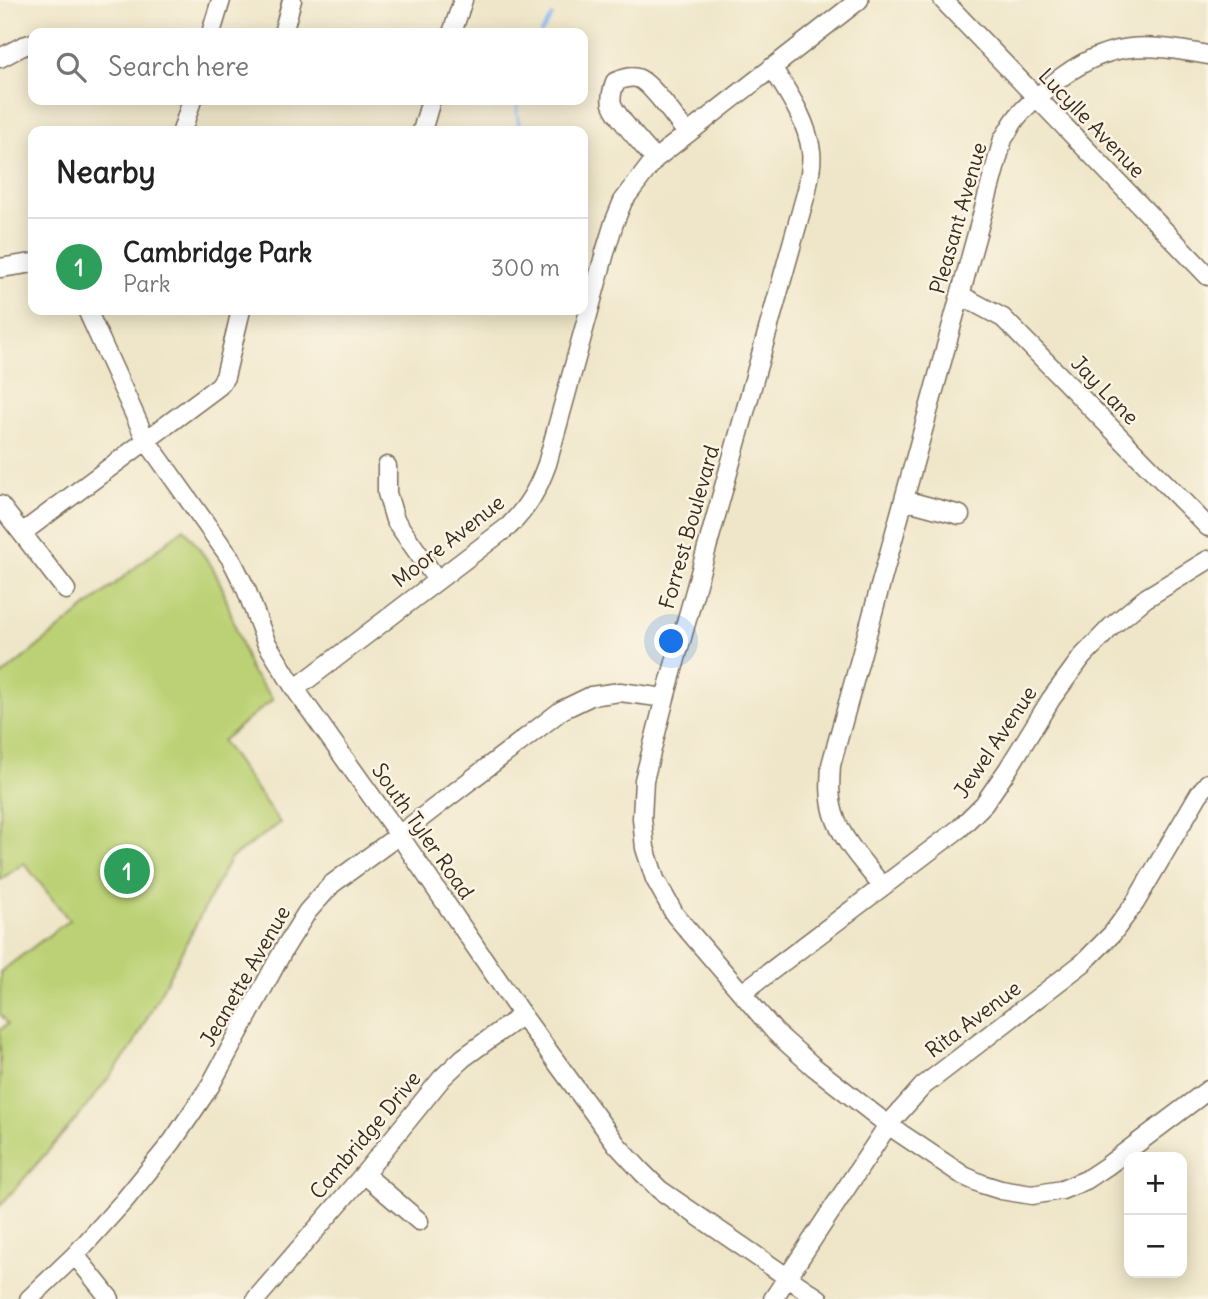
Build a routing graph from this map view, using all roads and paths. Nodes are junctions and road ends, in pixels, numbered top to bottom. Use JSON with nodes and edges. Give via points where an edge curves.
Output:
{"nodes":[{"id":1,"x":221,"y":0,"type":"edge"},
{"id":2,"x":292,"y":0,"type":"edge"},
{"id":3,"x":463,"y":0,"type":"edge"},
{"id":4,"x":859,"y":0,"type":"edge"},
{"id":5,"x":943,"y":0,"type":"edge"},
{"id":6,"x":213,"y":28,"type":"edge"},
{"id":7,"x":284,"y":28,"type":"edge"},
{"id":8,"x":454,"y":28,"type":"edge"},
{"id":9,"x":28,"y":44,"type":"edge"},
{"id":10,"x":1208,"y":55,"type":"edge"},
{"id":11,"x":0,"y":58,"type":"edge"},
{"id":12,"x":772,"y":67,"type":"junction"},
{"id":13,"x":1036,"y":98,"type":"junction"},
{"id":14,"x":190,"y":105,"type":"edge"},
{"id":15,"x":430,"y":105,"type":"edge"},
{"id":16,"x":184,"y":126,"type":"edge"},
{"id":17,"x":423,"y":126,"type":"edge"},
{"id":18,"x":687,"y":134,"type":"junction"},
{"id":19,"x":655,"y":159,"type":"junction"},
{"id":20,"x":28,"y":264,"type":"edge"},
{"id":21,"x":0,"y":268,"type":"edge"},
{"id":22,"x":1208,"y":276,"type":"edge"},
{"id":23,"x":960,"y":295,"type":"junction"},
{"id":24,"x":89,"y":315,"type":"edge"},
{"id":25,"x":240,"y":315,"type":"edge"},
{"id":26,"x":146,"y":440,"type":"junction"},
{"id":27,"x":387,"y":466,"type":"dead end"},
{"id":28,"x":904,"y":500,"type":"junction"},
{"id":29,"x":0,"y":505,"type":"edge"},
{"id":30,"x":960,"y":515,"type":"dead end"},
{"id":31,"x":1208,"y":527,"type":"edge"},
{"id":32,"x":22,"y":533,"type":"junction"},
{"id":33,"x":1208,"y":560,"type":"edge"},
{"id":34,"x":437,"y":580,"type":"junction"},
{"id":35,"x":66,"y":590,"type":"dead end"},
{"id":36,"x":295,"y":689,"type":"junction"},
{"id":37,"x":665,"y":698,"type":"junction"},
{"id":38,"x":1208,"y":783,"type":"edge"},
{"id":39,"x":399,"y":835,"type":"junction"},
{"id":40,"x":882,"y":886,"type":"junction"},
{"id":41,"x":742,"y":993,"type":"junction"},
{"id":42,"x":522,"y":1015,"type":"junction"},
{"id":43,"x":1208,"y":1090,"type":"edge"},
{"id":44,"x":888,"y":1125,"type":"junction"},
{"id":45,"x":364,"y":1174,"type":"junction"},
{"id":46,"x":419,"y":1221,"type":"dead end"},
{"id":47,"x":75,"y":1255,"type":"junction"},
{"id":48,"x":787,"y":1277,"type":"junction"},
{"id":49,"x":29,"y":1299,"type":"edge"},
{"id":50,"x":110,"y":1299,"type":"edge"},
{"id":51,"x":256,"y":1299,"type":"edge"},
{"id":52,"x":773,"y":1299,"type":"edge"},
{"id":53,"x":819,"y":1299,"type":"edge"}],
"edges":[{"from":1,"to":6,"type":"street"},
{"from":2,"to":7,"type":"street"},
{"from":3,"to":8,"type":"street"},
{"from":4,"to":12,"type":"street","name":"Moore Avenue"},
{"from":5,"to":13,"type":"street","name":"Lucylle Avenue"},
{"from":9,"to":11,"type":"street"},
{"from":10,"to":13,"type":"street","name":"Pleasant Avenue","via":[[1131,47],[1098,54]]},
{"from":12,"to":18,"type":"street","name":"Moore Avenue"},
{"from":12,"to":37,"type":"street","name":"Forrest Boulevard","via":[[805,127],[811,153],[807,190]]},
{"from":13,"to":22,"type":"street","name":"Lucylle Avenue"},
{"from":13,"to":23,"type":"street","name":"Pleasant Avenue","via":[[1017,116],[1003,139]]},
{"from":14,"to":16,"type":"street"},
{"from":15,"to":17,"type":"street"},
{"from":18,"to":19,"type":"street","name":"Moore Avenue"},
{"from":18,"to":19,"type":"street","via":[[645,82],[635,77],[615,82],[611,103]]},
{"from":19,"to":34,"type":"street","name":"Moore Avenue","via":[[623,201],[614,223],[540,482],[509,526]]},
{"from":20,"to":21,"type":"street"},
{"from":23,"to":28,"type":"street","name":"Pleasant Avenue"},
{"from":23,"to":31,"type":"street","name":"Jay Lane","via":[[1003,318]]},
{"from":24,"to":26,"type":"street","name":"South Tyler Road"},
{"from":25,"to":26,"type":"street","via":[[219,386]]},
{"from":26,"to":32,"type":"street"},
{"from":26,"to":36,"type":"street","name":"South Tyler Road","via":[[231,559],[266,642]]},
{"from":27,"to":34,"type":"street","via":[[387,493],[395,520]]},
{"from":28,"to":30,"type":"street"},
{"from":28,"to":40,"type":"street","name":"Pleasant Avenue","via":[[831,765],[830,788],[842,834]]},
{"from":29,"to":32,"type":"street"},
{"from":32,"to":35,"type":"street"},
{"from":33,"to":40,"type":"street","name":"Jewel Avenue","via":[[1146,598],[1112,626],[1051,699],[984,804],[960,828]]},
{"from":34,"to":36,"type":"street","name":"Moore Avenue"},
{"from":36,"to":39,"type":"street","name":"South Tyler Road"},
{"from":37,"to":39,"type":"street","name":"Jeanette Avenue","via":[[620,692],[591,696],[562,710]]},
{"from":37,"to":41,"type":"street","name":"Forrest Boulevard","via":[[644,780],[645,848],[655,879],[675,915]]},
{"from":38,"to":44,"type":"street","name":"Rita Avenue","via":[[1112,934],[1083,963],[923,1086]]},
{"from":39,"to":42,"type":"street","name":"South Tyler Road"},
{"from":39,"to":47,"type":"street","name":"Jeanette Avenue","via":[[332,884],[307,912],[210,1086],[172,1143]]},
{"from":40,"to":41,"type":"street","name":"Jewel Avenue"},
{"from":41,"to":44,"type":"street","name":"Forrest Boulevard","via":[[775,1032]]},
{"from":42,"to":45,"type":"street","name":"Cambridge Drive","via":[[442,1078]]},
{"from":42,"to":48,"type":"street","name":"South Tyler Road","via":[[617,1145],[660,1190]]},
{"from":43,"to":44,"type":"street","name":"Forrest Boulevard","via":[[1086,1180],[1032,1195],[1000,1190],[964,1176]]},
{"from":44,"to":48,"type":"street","name":"Rita Avenue"},
{"from":45,"to":46,"type":"street"},
{"from":45,"to":51,"type":"street","name":"Cambridge Drive"},
{"from":47,"to":49,"type":"street","name":"Jeanette Avenue"},
{"from":47,"to":50,"type":"street"},
{"from":48,"to":52,"type":"street","name":"Rita Avenue"},
{"from":48,"to":53,"type":"street","name":"South Tyler Road"}]}
